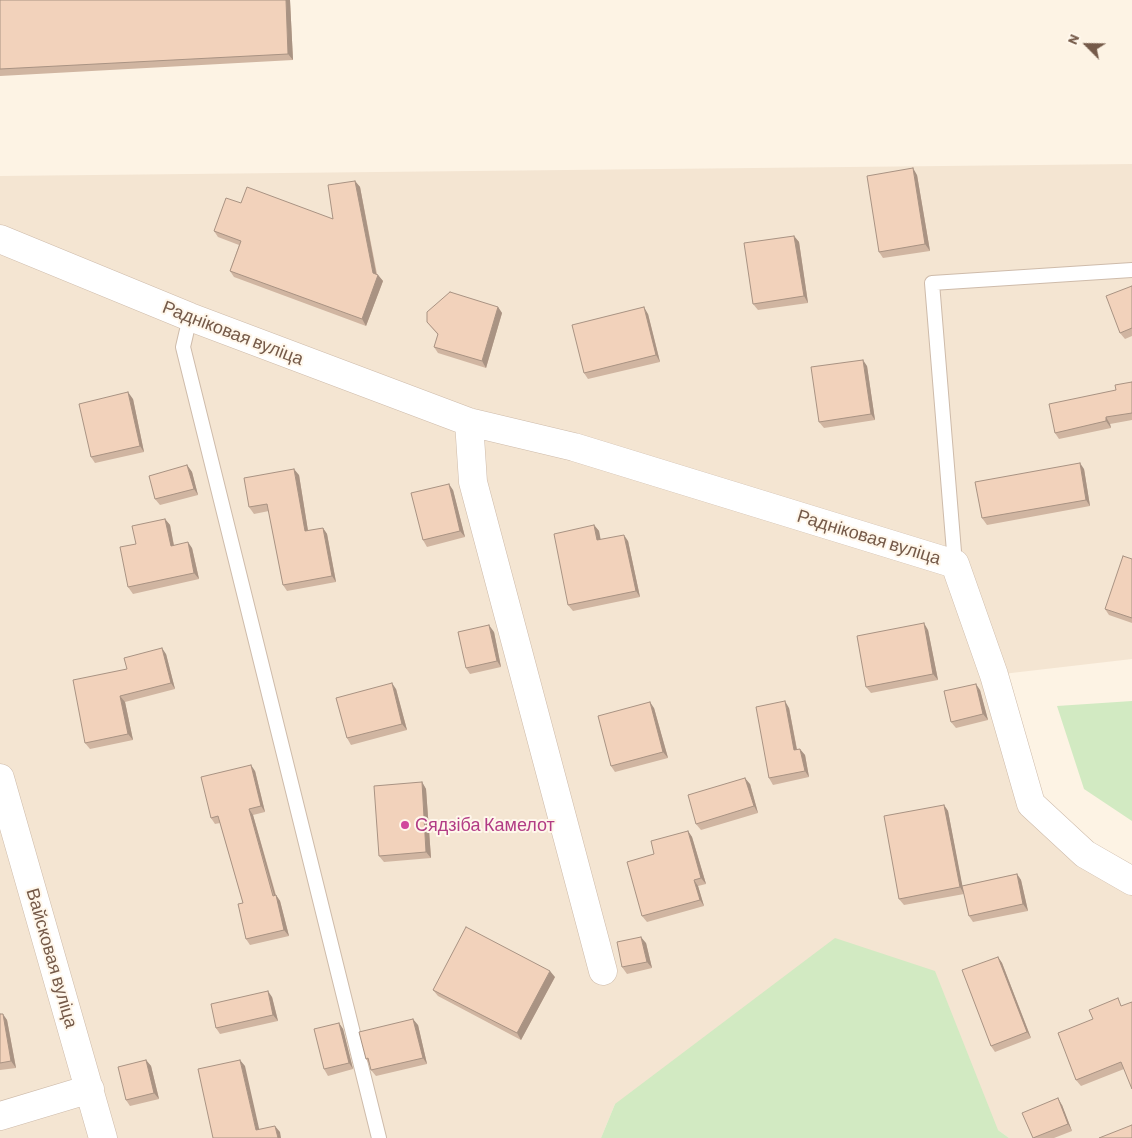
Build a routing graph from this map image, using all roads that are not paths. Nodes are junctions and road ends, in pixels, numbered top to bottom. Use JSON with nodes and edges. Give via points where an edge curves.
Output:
{"nodes":[{"id":1,"x":0,"y":239,"type":"edge"},
{"id":2,"x":1132,"y":270,"type":"edge"},
{"id":3,"x":190,"y":317,"type":"junction"},
{"id":4,"x":469,"y":422,"type":"junction"},
{"id":5,"x":955,"y":564,"type":"junction"},
{"id":6,"x":0,"y":778,"type":"edge"},
{"id":7,"x":1132,"y":881,"type":"edge"},
{"id":8,"x":603,"y":971,"type":"dead end"},
{"id":9,"x":90,"y":1090,"type":"junction"},
{"id":10,"x":0,"y":1116,"type":"edge"},
{"id":11,"x":103,"y":1138,"type":"edge"},
{"id":12,"x":379,"y":1138,"type":"edge"}],
"edges":[{"from":1,"to":3,"type":"street","name":"Радніковая вуліца"},
{"from":2,"to":5,"type":"lane","via":[[932,283]]},
{"from":3,"to":4,"type":"street","name":"Радніковая вуліца"},
{"from":3,"to":12,"type":"lane","via":[[183,347]]},
{"from":4,"to":5,"type":"street","name":"Радніковая вуліца","via":[[574,447]]},
{"from":4,"to":8,"type":"street","via":[[473,482]]},
{"from":5,"to":7,"type":"street","name":"Радніковая вуліца","via":[[994,675],[1031,804],[1085,854]]},
{"from":6,"to":9,"type":"street","name":"Вайсковая вуліца"},
{"from":9,"to":10,"type":"street"},
{"from":9,"to":11,"type":"street","name":"Вайсковая вуліца"}]}
